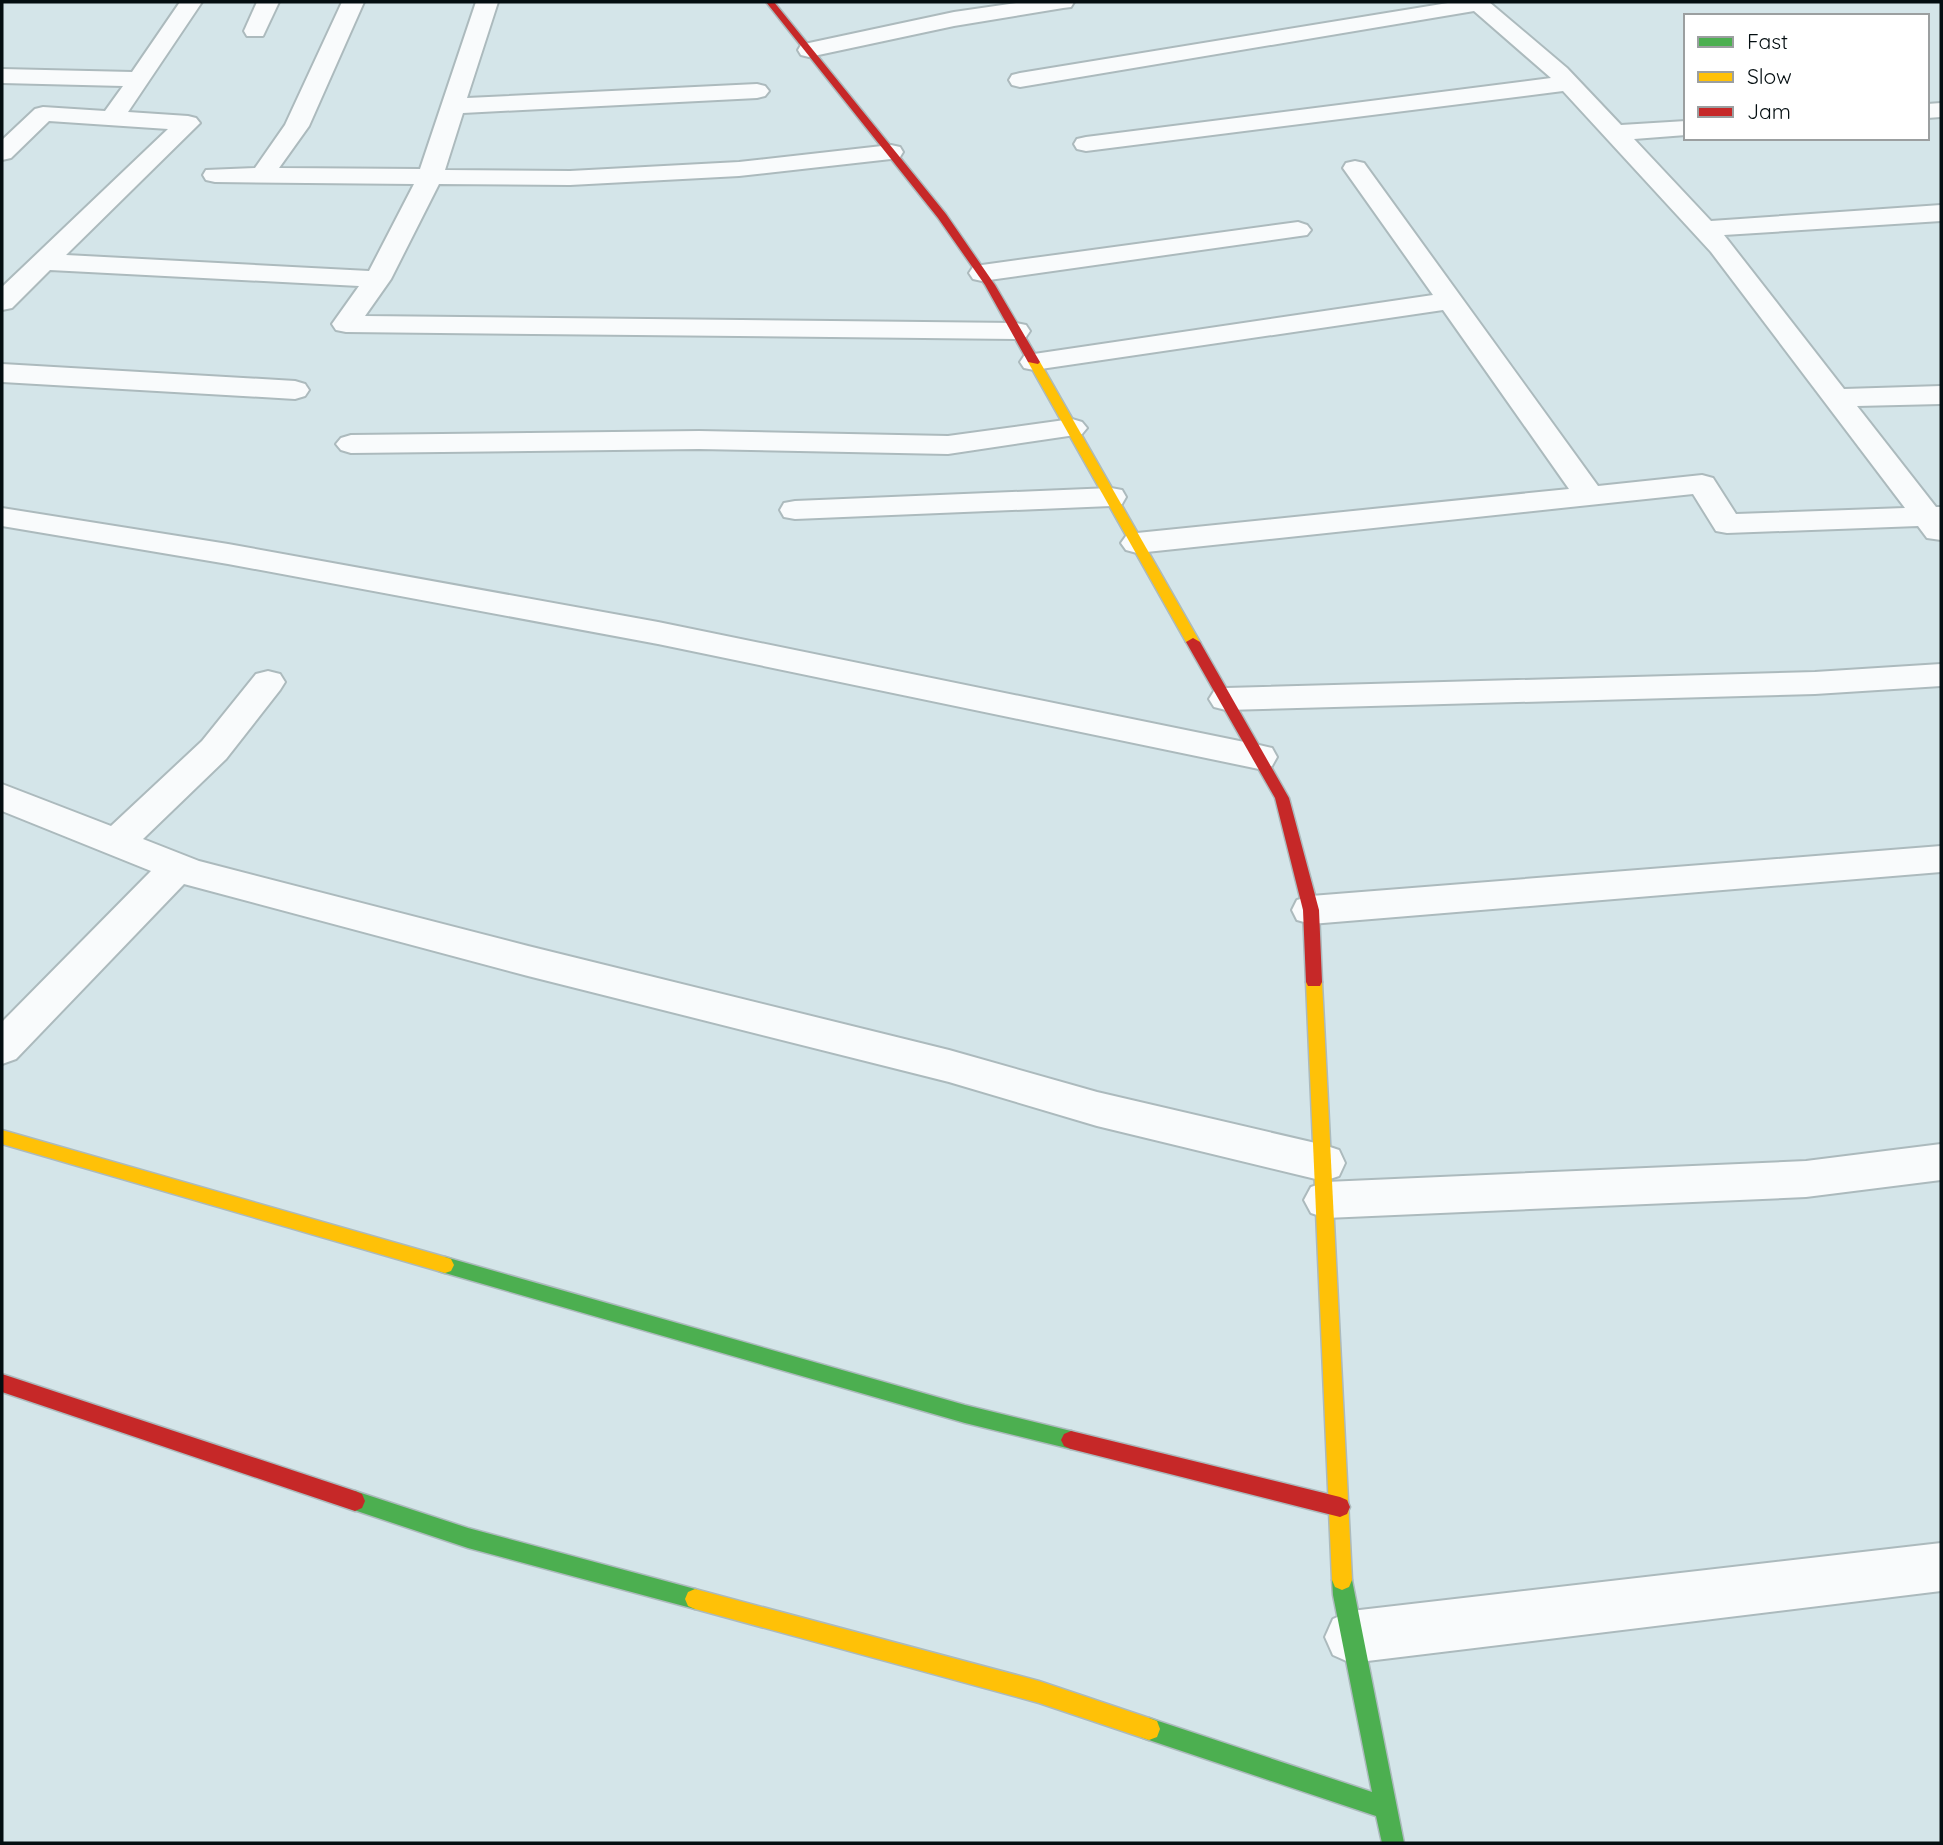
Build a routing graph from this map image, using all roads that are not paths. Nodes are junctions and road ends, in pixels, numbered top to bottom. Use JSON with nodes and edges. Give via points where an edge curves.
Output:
{"nodes":[{"id":1,"x":191,"y":2,"type":"edge"},
{"id":2,"x":268,"y":2,"type":"edge"},
{"id":3,"x":353,"y":2,"type":"edge"},
{"id":4,"x":487,"y":2,"type":"edge"},
{"id":5,"x":770,"y":2,"type":"edge"},
{"id":6,"x":1063,"y":2,"type":"edge"},
{"id":7,"x":1478,"y":3,"type":"edge"},
{"id":8,"x":255,"y":31,"type":"dead end"},
{"id":9,"x":809,"y":50,"type":"junction"},
{"id":10,"x":2,"y":76,"type":"edge"},
{"id":11,"x":139,"y":79,"type":"junction"},
{"id":12,"x":1020,"y":80,"type":"dead end"},
{"id":13,"x":1569,"y":83,"type":"junction"},
{"id":14,"x":757,"y":91,"type":"dead end"},
{"id":15,"x":454,"y":106,"type":"junction"},
{"id":16,"x":113,"y":117,"type":"junction"},
{"id":17,"x":1684,"y":128,"type":"edge"},
{"id":18,"x":1615,"y":134,"type":"junction"},
{"id":19,"x":1086,"y":144,"type":"dead end"},
{"id":20,"x":891,"y":152,"type":"junction"},
{"id":21,"x":2,"y":153,"type":"edge"},
{"id":22,"x":1355,"y":169,"type":"dead end"},
{"id":23,"x":215,"y":174,"type":"dead end"},
{"id":24,"x":262,"y":175,"type":"junction"},
{"id":25,"x":430,"y":178,"type":"junction"},
{"id":26,"x":1941,"y":213,"type":"edge"},
{"id":27,"x":1704,"y":229,"type":"junction"},
{"id":28,"x":1298,"y":230,"type":"dead end"},
{"id":29,"x":43,"y":262,"type":"junction"},
{"id":30,"x":982,"y":273,"type":"junction"},
{"id":31,"x":378,"y":279,"type":"junction"},
{"id":32,"x":1450,"y":301,"type":"junction"},
{"id":33,"x":2,"y":302,"type":"edge"},
{"id":34,"x":1016,"y":331,"type":"junction"},
{"id":35,"x":1034,"y":362,"type":"junction"},
{"id":36,"x":2,"y":373,"type":"edge"},
{"id":37,"x":295,"y":390,"type":"dead end"},
{"id":38,"x":1941,"y":395,"type":"edge"},
{"id":39,"x":1836,"y":398,"type":"junction"},
{"id":40,"x":1072,"y":428,"type":"junction"},
{"id":41,"x":351,"y":444,"type":"dead end"},
{"id":42,"x":1590,"y":496,"type":"junction"},
{"id":43,"x":1111,"y":497,"type":"junction"},
{"id":44,"x":795,"y":510,"type":"dead end"},
{"id":45,"x":2,"y":517,"type":"edge"},
{"id":46,"x":1937,"y":523,"type":"edge"},
{"id":47,"x":1137,"y":543,"type":"junction"},
{"id":48,"x":1941,"y":675,"type":"edge"},
{"id":49,"x":268,"y":682,"type":"dead end"},
{"id":50,"x":1226,"y":699,"type":"junction"},
{"id":51,"x":1259,"y":757,"type":"junction"},
{"id":52,"x":2,"y":797,"type":"edge"},
{"id":53,"x":118,"y":841,"type":"junction"},
{"id":54,"x":1941,"y":859,"type":"edge"},
{"id":55,"x":178,"y":867,"type":"junction"},
{"id":56,"x":1311,"y":910,"type":"junction"},
{"id":57,"x":2,"y":1048,"type":"edge"},
{"id":58,"x":2,"y":1137,"type":"edge"},
{"id":59,"x":1941,"y":1161,"type":"edge"},
{"id":60,"x":1325,"y":1181,"type":"junction"},
{"id":61,"x":2,"y":1383,"type":"edge"},
{"id":62,"x":1340,"y":1507,"type":"junction"},
{"id":63,"x":1941,"y":1567,"type":"edge"},
{"id":64,"x":1351,"y":1637,"type":"junction"},
{"id":65,"x":1386,"y":1808,"type":"junction"},
{"id":66,"x":1392,"y":1843,"type":"edge"}],
"edges":[{"from":1,"to":11,"type":"street"},
{"from":2,"to":8,"type":"street"},
{"from":3,"to":24,"type":"street","via":[[297,126]]},
{"from":4,"to":15,"type":"street"},
{"from":5,"to":9,"type":"street"},
{"from":6,"to":9,"type":"street","via":[[954,19]]},
{"from":7,"to":12,"type":"street"},
{"from":7,"to":13,"type":"street"},
{"from":9,"to":20,"type":"street"},
{"from":10,"to":11,"type":"street"},
{"from":11,"to":16,"type":"street"},
{"from":13,"to":18,"type":"street"},
{"from":13,"to":19,"type":"street"},
{"from":14,"to":15,"type":"street"},
{"from":15,"to":25,"type":"street"},
{"from":16,"to":21,"type":"street","via":[[43,114]]},
{"from":16,"to":29,"type":"street","via":[[188,123]]},
{"from":17,"to":18,"type":"street"},
{"from":18,"to":27,"type":"street"},
{"from":20,"to":25,"type":"street","via":[[739,169],[570,178]]},
{"from":20,"to":30,"type":"street"},
{"from":22,"to":32,"type":"street"},
{"from":23,"to":24,"type":"street"},
{"from":24,"to":25,"type":"street"},
{"from":25,"to":31,"type":"street"},
{"from":26,"to":27,"type":"street"},
{"from":27,"to":39,"type":"street"},
{"from":28,"to":30,"type":"street"},
{"from":29,"to":31,"type":"street"},
{"from":29,"to":33,"type":"street"},
{"from":30,"to":34,"type":"street"},
{"from":31,"to":34,"type":"street","via":[[346,324]]},
{"from":32,"to":35,"type":"street"},
{"from":32,"to":42,"type":"street"},
{"from":34,"to":35,"type":"street"},
{"from":35,"to":40,"type":"street"},
{"from":36,"to":37,"type":"street"},
{"from":38,"to":39,"type":"street"},
{"from":39,"to":46,"type":"street"},
{"from":40,"to":41,"type":"street","via":[[948,445],[699,440]]},
{"from":40,"to":43,"type":"street"},
{"from":42,"to":46,"type":"street","via":[[1702,484],[1727,524]]},
{"from":42,"to":47,"type":"street"},
{"from":43,"to":44,"type":"street"},
{"from":43,"to":47,"type":"street"},
{"from":45,"to":51,"type":"street","via":[[658,633]]},
{"from":47,"to":50,"type":"street"},
{"from":48,"to":50,"type":"street","via":[[1815,683]]},
{"from":49,"to":53,"type":"street","via":[[214,750]]},
{"from":50,"to":51,"type":"street"},
{"from":51,"to":56,"type":"street","via":[[1282,798]]},
{"from":52,"to":53,"type":"street"},
{"from":53,"to":55,"type":"street"},
{"from":54,"to":56,"type":"street"},
{"from":55,"to":57,"type":"street"},
{"from":55,"to":60,"type":"street","via":[[528,961],[949,1066]]},
{"from":56,"to":60,"type":"street"},
{"from":58,"to":62,"type":"street","via":[[965,1414]]},
{"from":59,"to":60,"type":"street","via":[[1806,1179]]},
{"from":60,"to":62,"type":"street"},
{"from":61,"to":65,"type":"street","via":[[468,1538],[1038,1692]]},
{"from":62,"to":64,"type":"street","via":[[1343,1595]]},
{"from":63,"to":64,"type":"street"},
{"from":64,"to":65,"type":"street"},
{"from":65,"to":66,"type":"street"}]}
